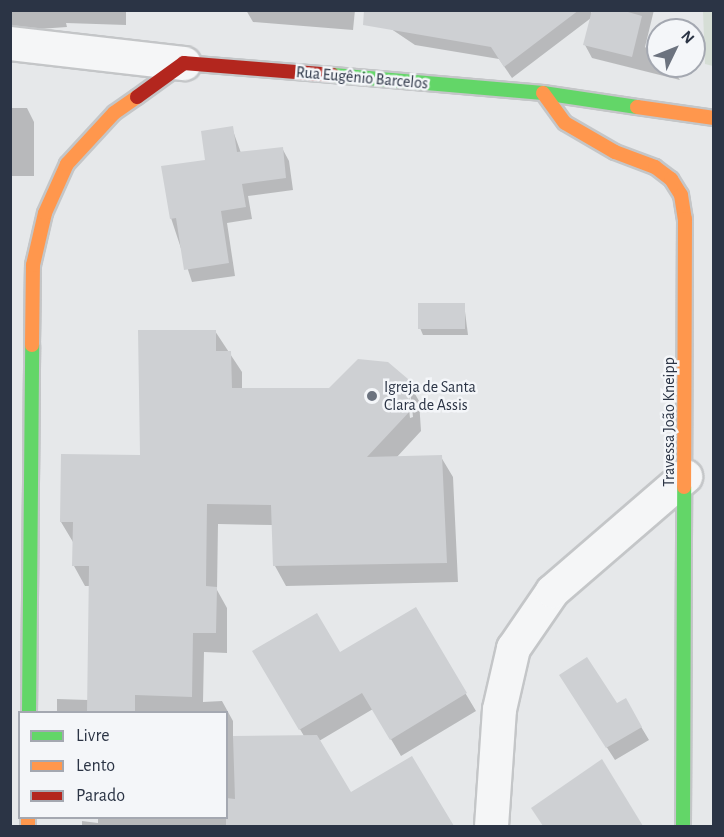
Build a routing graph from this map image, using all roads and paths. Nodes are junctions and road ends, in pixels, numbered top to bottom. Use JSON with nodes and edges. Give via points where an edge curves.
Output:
{"nodes":[{"id":1,"x":10,"y":43,"type":"edge"},
{"id":2,"x":184,"y":63,"type":"junction"},
{"id":3,"x":543,"y":93,"type":"junction"},
{"id":4,"x":714,"y":118,"type":"edge"},
{"id":5,"x":686,"y":476,"type":"junction"},
{"id":6,"x":29,"y":711,"type":"edge"},
{"id":7,"x":491,"y":826,"type":"edge"},
{"id":8,"x":683,"y":826,"type":"edge"}],
"edges":[{"from":1,"to":2,"type":"street","name":"Rua Eugênio Barcelos"},
{"from":2,"to":3,"type":"street","name":"Rua Eugênio Barcelos"},
{"from":2,"to":6,"type":"street","via":[[114,113],[67,164],[45,213],[33,265]]},
{"from":3,"to":4,"type":"street","name":"Rua Eugênio Barcelos"},
{"from":3,"to":5,"type":"street","name":"Travessa João Kneipp","via":[[565,123],[615,152],[655,167],[671,179],[681,195],[685,219]]},
{"from":5,"to":7,"type":"street","via":[[552,591],[513,648],[499,709]]},
{"from":5,"to":8,"type":"street","name":"Travessa João Kneipp"}]}
